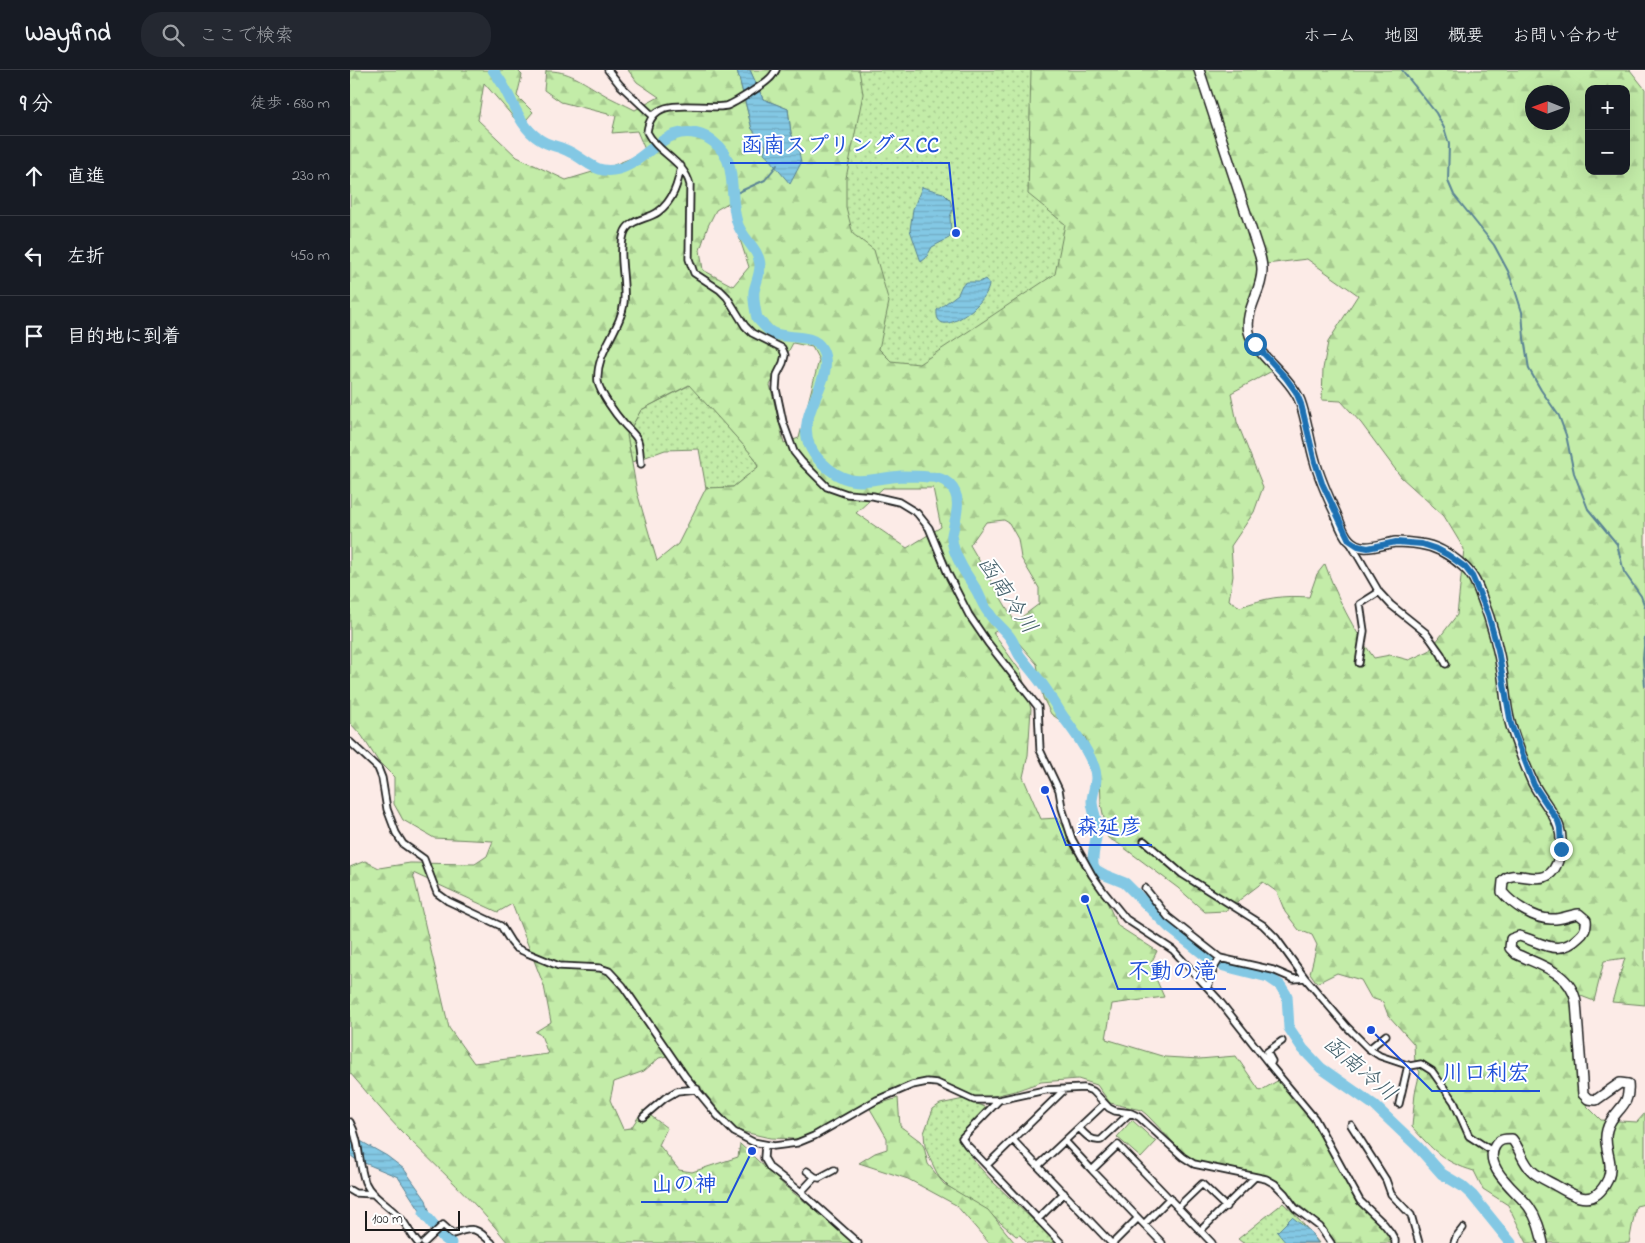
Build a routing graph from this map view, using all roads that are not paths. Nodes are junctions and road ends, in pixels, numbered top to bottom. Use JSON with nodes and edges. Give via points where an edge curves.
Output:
{"nodes":[{"id":1,"x":608,"y":70,"type":"edge"},
{"id":2,"x":776,"y":70,"type":"edge"},
{"id":3,"x":1200,"y":70,"type":"edge"},
{"id":4,"x":653,"y":116,"type":"junction"},
{"id":5,"x":681,"y":166,"type":"junction"},
{"id":6,"x":641,"y":464,"type":"dead end"},
{"id":7,"x":1349,"y":540,"type":"junction"},
{"id":8,"x":1379,"y":592,"type":"junction"},
{"id":9,"x":1359,"y":663,"type":"dead end"},
{"id":10,"x":1446,"y":664,"type":"dead end"},
{"id":11,"x":350,"y":742,"type":"edge"},
{"id":12,"x":1144,"y":841,"type":"dead end"},
{"id":13,"x":1145,"y":888,"type":"dead end"},
{"id":14,"x":1220,"y":958,"type":"junction"},
{"id":15,"x":1304,"y":978,"type":"junction"},
{"id":16,"x":1208,"y":987,"type":"junction"},
{"id":17,"x":1386,"y":1035,"type":"dead end"},
{"id":18,"x":1282,"y":1041,"type":"dead end"},
{"id":19,"x":1369,"y":1049,"type":"junction"},
{"id":20,"x":1270,"y":1065,"type":"junction"},
{"id":21,"x":1408,"y":1065,"type":"junction"},
{"id":22,"x":1065,"y":1088,"type":"junction"},
{"id":23,"x":697,"y":1089,"type":"junction"},
{"id":24,"x":999,"y":1100,"type":"junction"},
{"id":25,"x":1104,"y":1104,"type":"junction"},
{"id":26,"x":1399,"y":1104,"type":"dead end"},
{"id":27,"x":1130,"y":1112,"type":"junction"},
{"id":28,"x":643,"y":1118,"type":"dead end"},
{"id":29,"x":350,"y":1122,"type":"edge"},
{"id":30,"x":1351,"y":1125,"type":"dead end"},
{"id":31,"x":1079,"y":1128,"type":"junction"},
{"id":32,"x":1013,"y":1140,"type":"junction"},
{"id":33,"x":1065,"y":1141,"type":"junction"},
{"id":34,"x":765,"y":1146,"type":"junction"},
{"id":35,"x":1492,"y":1151,"type":"junction"},
{"id":36,"x":987,"y":1165,"type":"junction"},
{"id":37,"x":1038,"y":1165,"type":"junction"},
{"id":38,"x":834,"y":1170,"type":"dead end"},
{"id":39,"x":1092,"y":1170,"type":"junction"},
{"id":40,"x":807,"y":1171,"type":"dead end"},
{"id":41,"x":814,"y":1177,"type":"junction"},
{"id":42,"x":1255,"y":1177,"type":"junction"},
{"id":43,"x":350,"y":1190,"type":"edge"},
{"id":44,"x":801,"y":1192,"type":"junction"},
{"id":45,"x":1064,"y":1193,"type":"junction"},
{"id":46,"x":374,"y":1194,"type":"junction"},
{"id":47,"x":1170,"y":1198,"type":"junction"},
{"id":48,"x":1226,"y":1206,"type":"junction"},
{"id":49,"x":1178,"y":1207,"type":"junction"},
{"id":50,"x":1138,"y":1218,"type":"junction"},
{"id":51,"x":1038,"y":1219,"type":"junction"},
{"id":52,"x":1144,"y":1224,"type":"junction"},
{"id":53,"x":1463,"y":1228,"type":"dead end"},
{"id":54,"x":1200,"y":1231,"type":"junction"},
{"id":55,"x":415,"y":1242,"type":"edge"},
{"id":56,"x":424,"y":1243,"type":"edge"},
{"id":57,"x":492,"y":1243,"type":"edge"},
{"id":58,"x":858,"y":1243,"type":"edge"},
{"id":59,"x":1061,"y":1243,"type":"edge"},
{"id":60,"x":1112,"y":1243,"type":"edge"},
{"id":61,"x":1162,"y":1243,"type":"edge"},
{"id":62,"x":1212,"y":1243,"type":"edge"},
{"id":63,"x":1332,"y":1243,"type":"edge"},
{"id":64,"x":1395,"y":1243,"type":"edge"},
{"id":65,"x":1419,"y":1243,"type":"edge"},
{"id":66,"x":1454,"y":1243,"type":"edge"},
{"id":67,"x":1543,"y":1243,"type":"edge"}],
"edges":[{"from":1,"to":4,"type":"street"},
{"from":2,"to":4,"type":"street","via":[[769,79],[728,106],[673,106]]},
{"from":3,"to":7,"type":"street","via":[[1260,256],[1262,269],[1248,319],[1249,333],[1296,392],[1322,483]]},
{"from":4,"to":5,"type":"street","via":[[647,132],[652,141]]},
{"from":5,"to":6,"type":"street","via":[[670,201],[657,213],[631,223],[624,232],[624,302],[600,365],[598,382],[602,392],[638,440]]},
{"from":5,"to":16,"type":"street","via":[[690,185],[690,266],[694,273],[727,297],[752,333],[782,348],[783,363],[777,375],[776,389],[794,452],[827,487],[847,494],[899,502],[917,513],[929,528],[970,615],[1038,707],[1040,750],[1059,790],[1072,839],[1092,875],[1126,919],[1173,950]]},
{"from":7,"to":8,"type":"street"},
{"from":7,"to":35,"type":"street","via":[[1368,548],[1396,542],[1437,549],[1465,567],[1478,586],[1498,650],[1511,724],[1534,785],[1558,821],[1562,838],[1559,859],[1549,874],[1532,879],[1510,875],[1503,881],[1502,892],[1514,903],[1544,918],[1578,914],[1587,924],[1580,936],[1562,948],[1548,947],[1519,936],[1511,939],[1510,948],[1562,976],[1572,988],[1576,1002],[1583,1094],[1596,1100],[1620,1083],[1628,1084],[1626,1102],[1606,1131],[1611,1164],[1608,1178],[1600,1191],[1590,1198],[1578,1198],[1532,1172],[1512,1139],[1498,1142]]},
{"from":8,"to":9,"type":"street","via":[[1360,604],[1364,630]]},
{"from":8,"to":10,"type":"street","via":[[1426,633]]},
{"from":11,"to":23,"type":"street","via":[[378,768],[396,832],[403,844],[424,859],[437,893],[500,926],[516,948],[559,966],[609,971]]},
{"from":12,"to":15,"type":"street","via":[[1182,874],[1263,924]]},
{"from":13,"to":14,"type":"street","via":[[1168,917]]},
{"from":14,"to":15,"type":"street","via":[[1273,970],[1294,979]]},
{"from":14,"to":16,"type":"street"},
{"from":15,"to":19,"type":"street"},
{"from":16,"to":20,"type":"street"},
{"from":17,"to":19,"type":"street"},
{"from":18,"to":20,"type":"street","via":[[1267,1052],[1272,1061]]},
{"from":19,"to":21,"type":"street"},
{"from":20,"to":64,"type":"street","via":[[1316,1119],[1360,1201],[1388,1228]]},
{"from":21,"to":26,"type":"street"},
{"from":21,"to":35,"type":"street","via":[[1421,1064],[1432,1072],[1454,1102],[1469,1136]]},
{"from":22,"to":24,"type":"street"},
{"from":22,"to":25,"type":"street","via":[[1090,1089]]},
{"from":22,"to":32,"type":"street"},
{"from":23,"to":28,"type":"street","via":[[677,1091]]},
{"from":23,"to":34,"type":"street","via":[[724,1124]]},
{"from":24,"to":34,"type":"street","via":[[974,1100],[937,1083],[920,1083],[876,1100],[797,1143]]},
{"from":24,"to":36,"type":"street","via":[[962,1138]]},
{"from":25,"to":27,"type":"street","via":[[1115,1111]]},
{"from":25,"to":31,"type":"street"},
{"from":27,"to":31,"type":"street","via":[[1101,1140],[1090,1138]]},
{"from":27,"to":42,"type":"street","via":[[1194,1164]]},
{"from":29,"to":46,"type":"street","via":[[366,1184]]},
{"from":30,"to":65,"type":"street","via":[[1392,1194],[1411,1215]]},
{"from":31,"to":33,"type":"street"},
{"from":32,"to":36,"type":"street"},
{"from":32,"to":37,"type":"street"},
{"from":33,"to":37,"type":"street"},
{"from":33,"to":39,"type":"street"},
{"from":34,"to":44,"type":"street","via":[[766,1164]]},
{"from":35,"to":67,"type":"street","via":[[1494,1164],[1502,1178],[1529,1207],[1538,1222]]},
{"from":36,"to":51,"type":"street"},
{"from":37,"to":45,"type":"street"},
{"from":38,"to":41,"type":"street","via":[[819,1178]]},
{"from":39,"to":47,"type":"street","via":[[1118,1145]]},
{"from":39,"to":50,"type":"street"},
{"from":40,"to":41,"type":"street"},
{"from":41,"to":44,"type":"street"},
{"from":42,"to":48,"type":"street"},
{"from":42,"to":63,"type":"street","via":[[1275,1184]]},
{"from":43,"to":46,"type":"street"},
{"from":44,"to":58,"type":"street"},
{"from":45,"to":51,"type":"street"},
{"from":45,"to":60,"type":"street"},
{"from":46,"to":55,"type":"street","via":[[403,1221]]},
{"from":47,"to":49,"type":"street"},
{"from":47,"to":52,"type":"street"},
{"from":48,"to":49,"type":"street","via":[[1202,1184]]},
{"from":48,"to":54,"type":"street"},
{"from":49,"to":54,"type":"street"},
{"from":50,"to":52,"type":"street"},
{"from":50,"to":60,"type":"street"},
{"from":51,"to":59,"type":"street"},
{"from":52,"to":61,"type":"street"},
{"from":53,"to":66,"type":"street"},
{"from":54,"to":62,"type":"street"},
{"from":56,"to":57,"type":"street","via":[[443,1225],[453,1234],[469,1228],[478,1230]]}]}
